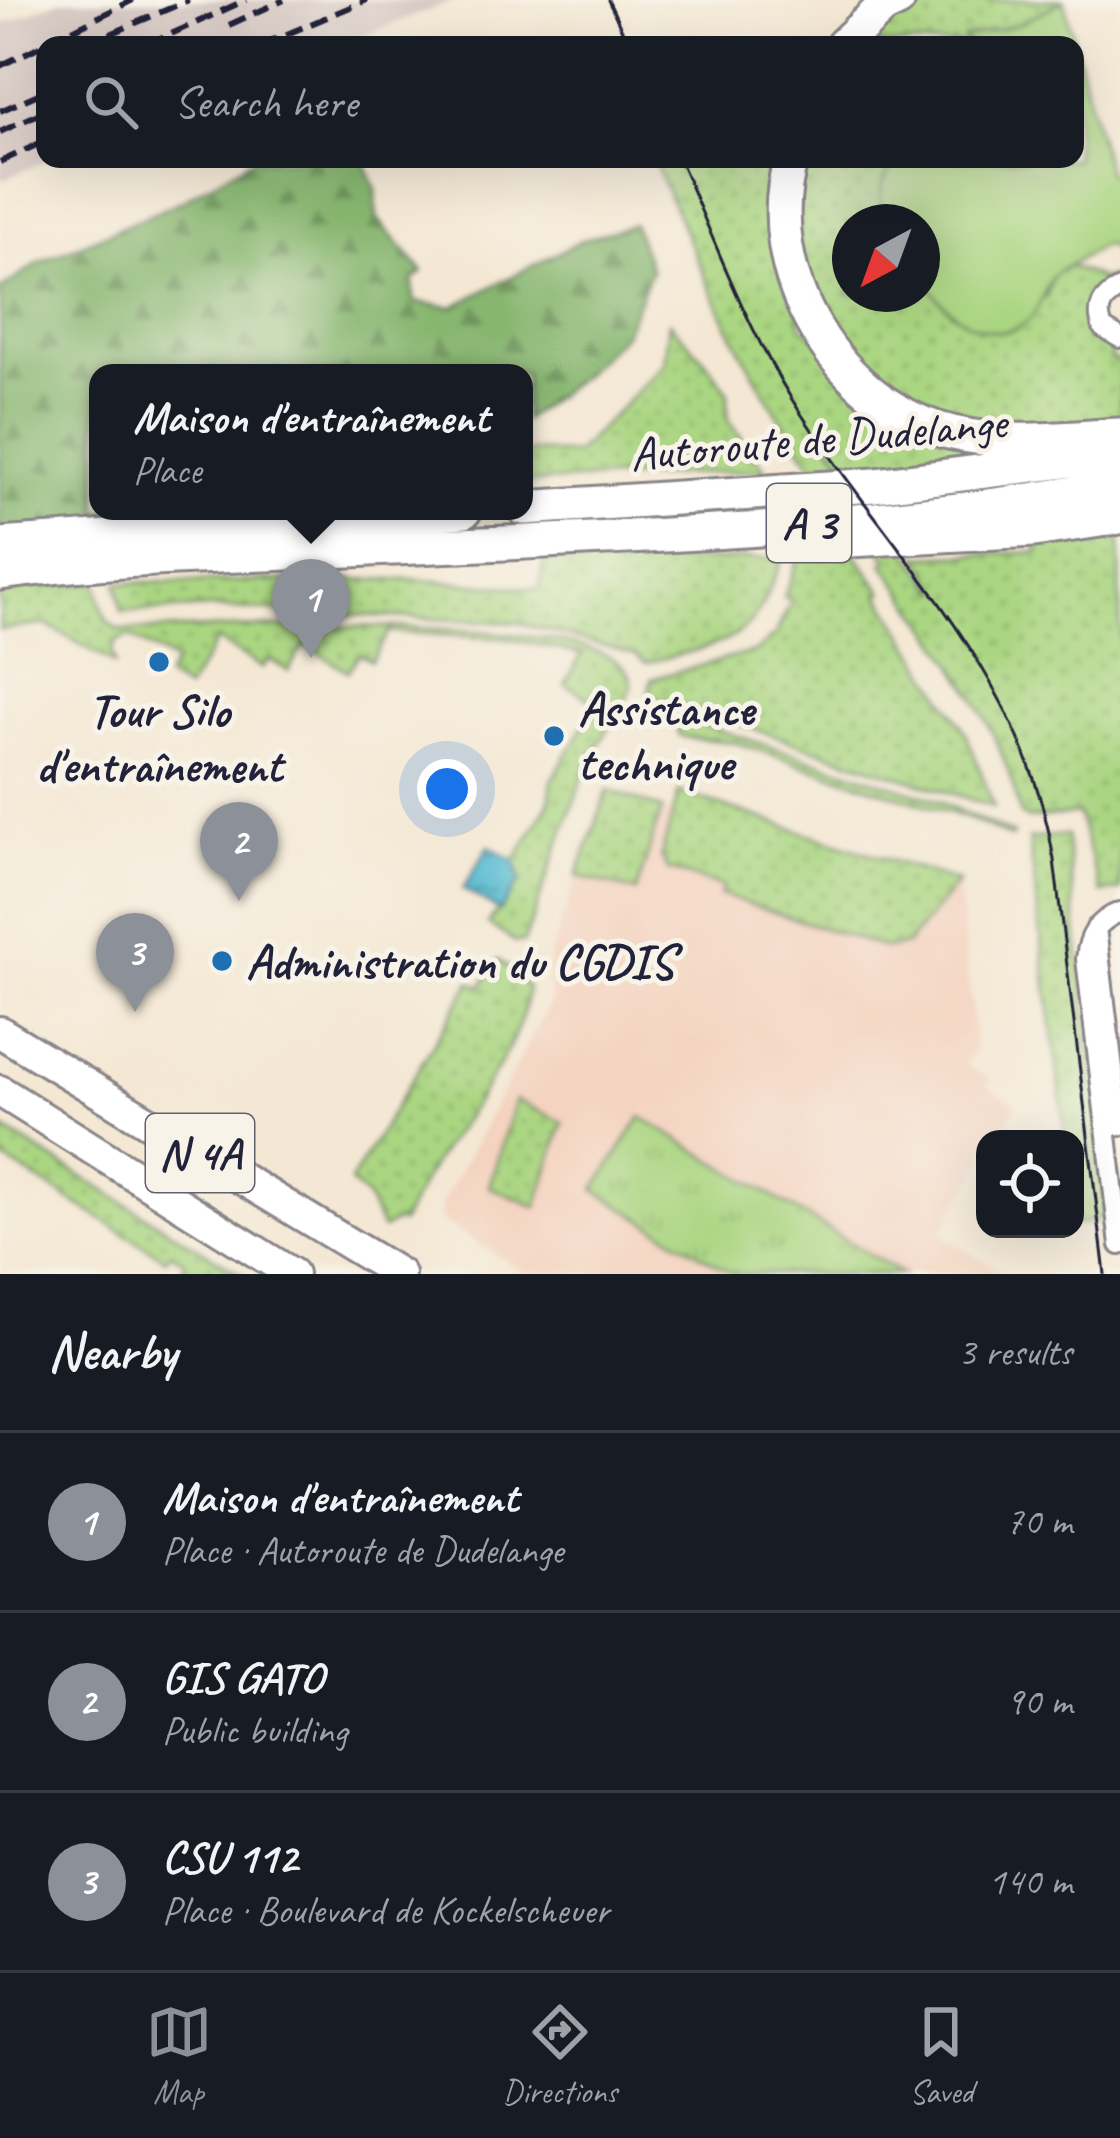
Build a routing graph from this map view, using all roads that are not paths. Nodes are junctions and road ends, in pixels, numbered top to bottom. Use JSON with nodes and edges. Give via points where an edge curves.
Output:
{"nodes":[{"id":1,"x":898,"y":0,"type":"edge"},
{"id":2,"x":852,"y":36,"type":"edge"},
{"id":3,"x":788,"y":168,"type":"edge"},
{"id":4,"x":1120,"y":289,"type":"edge"},
{"id":5,"x":1120,"y":338,"type":"edge"},
{"id":6,"x":1120,"y":435,"type":"edge"},
{"id":7,"x":1120,"y":454,"type":"edge"},
{"id":8,"x":1120,"y":485,"type":"edge"},
{"id":9,"x":533,"y":507,"type":"edge"},
{"id":10,"x":1120,"y":517,"type":"edge"},
{"id":11,"x":341,"y":520,"type":"edge"},
{"id":12,"x":667,"y":537,"type":"junction"},
{"id":13,"x":0,"y":545,"type":"edge"},
{"id":14,"x":0,"y":573,"type":"edge"},
{"id":15,"x":1120,"y":912,"type":"edge"},
{"id":16,"x":1096,"y":928,"type":"junction"},
{"id":17,"x":0,"y":1032,"type":"edge"},
{"id":18,"x":0,"y":1091,"type":"edge"},
{"id":19,"x":1120,"y":1126,"type":"edge"},
{"id":20,"x":1120,"y":1245,"type":"edge"},
{"id":21,"x":392,"y":1272,"type":"edge"},
{"id":22,"x":292,"y":1274,"type":"edge"}],
"edges":[{"from":1,"to":2,"type":"highway"},
{"from":3,"to":6,"type":"highway","via":[[790,267],[805,310],[854,379],[905,416],[951,433],[1013,442]]},
{"from":4,"to":5,"type":"street","via":[[1099,314],[1102,328]]},
{"from":7,"to":9,"type":"highway","name":"Autoroute de Dudelange","number":"A 3","via":[[874,485]]},
{"from":8,"to":12,"type":"highway","name":"Autoroute de Dudelange","number":"A 3"},
{"from":10,"to":12,"type":"highway","number":"A 3","via":[[1034,530],[801,542]]},
{"from":11,"to":13,"type":"highway"},
{"from":12,"to":14,"type":"highway","name":"Autoroute de Dudelange","number":"A 3"},
{"from":15,"to":16,"type":"street"},
{"from":16,"to":19,"type":"street"},
{"from":16,"to":20,"type":"street","via":[[1086,959]]},
{"from":17,"to":21,"type":"main road","number":"N 4A"},
{"from":18,"to":22,"type":"main road","number":"N 4A"}]}
